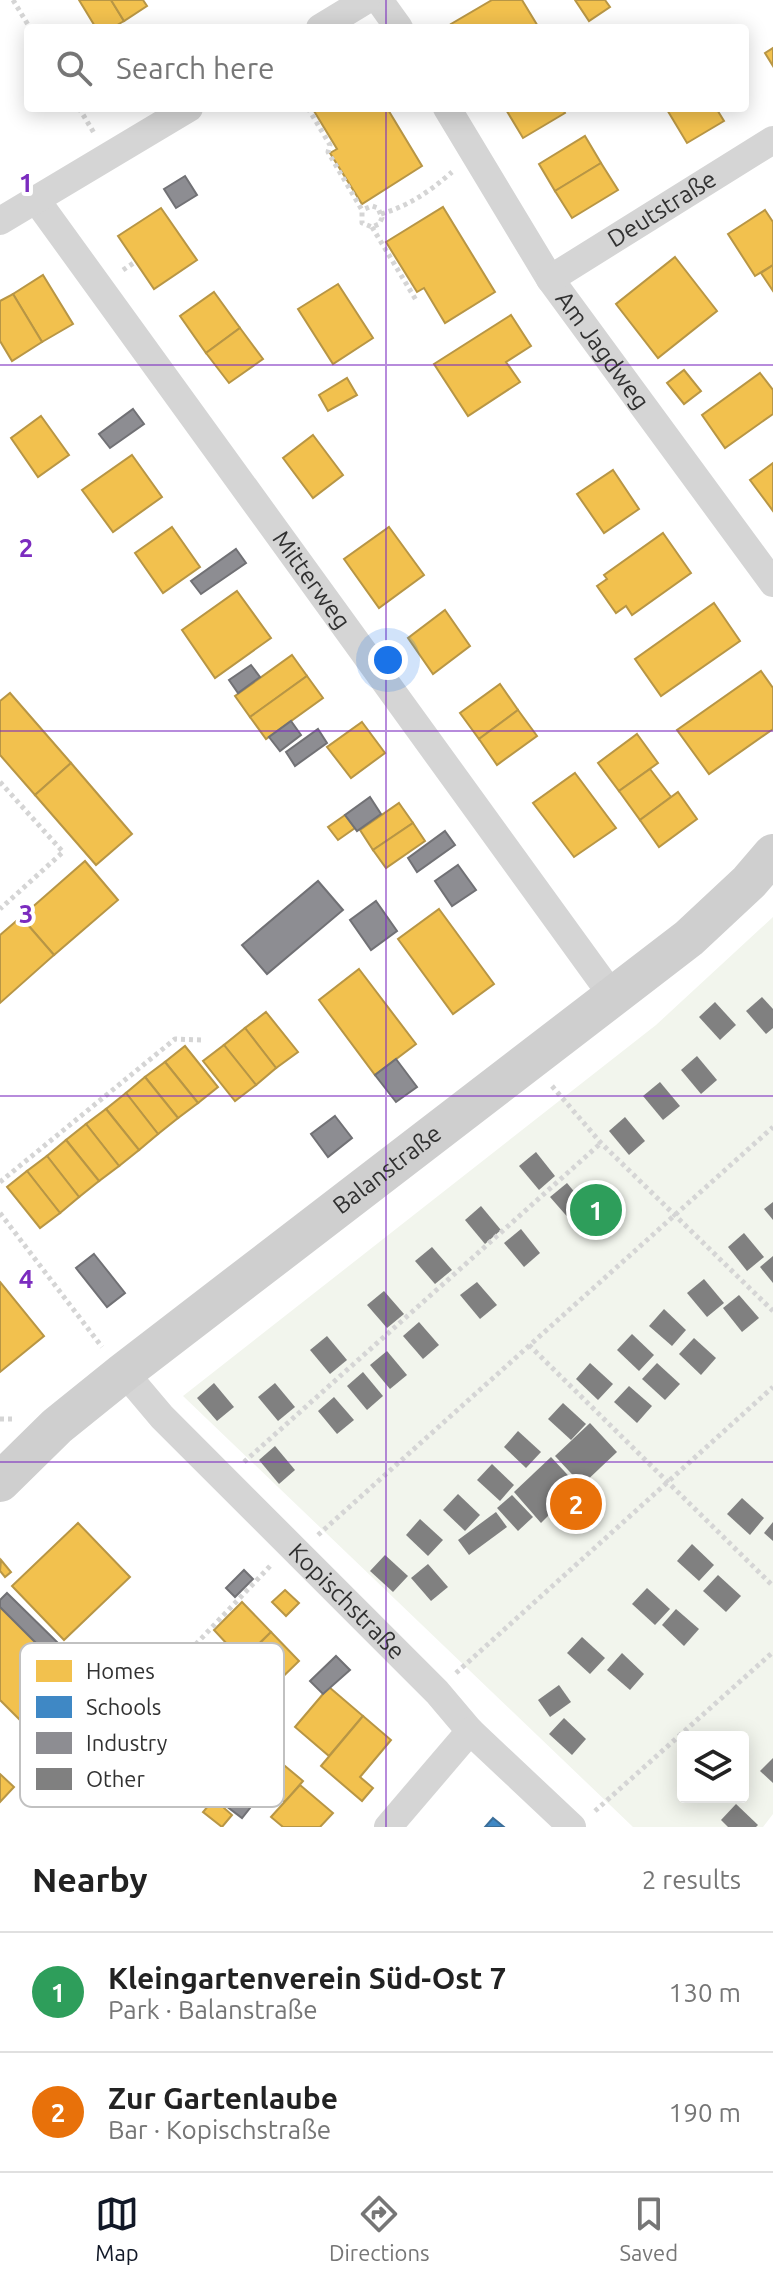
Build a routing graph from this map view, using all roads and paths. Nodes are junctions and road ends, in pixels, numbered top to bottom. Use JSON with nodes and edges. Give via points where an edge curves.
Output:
{"nodes":[{"id":1,"x":13,"y":0,"type":"edge"},
{"id":2,"x":366,"y":0,"type":"edge"},
{"id":3,"x":379,"y":0,"type":"edge"},
{"id":4,"x":28,"y":24,"type":"edge"},
{"id":5,"x":327,"y":24,"type":"edge"},
{"id":6,"x":396,"y":24,"type":"edge"},
{"id":7,"x":81,"y":112,"type":"edge"},
{"id":8,"x":182,"y":112,"type":"edge"},
{"id":9,"x":310,"y":112,"type":"edge"},
{"id":10,"x":449,"y":112,"type":"edge"},
{"id":11,"x":773,"y":140,"type":"edge"},
{"id":12,"x":99,"y":141,"type":"dead end"},
{"id":13,"x":476,"y":156,"type":"junction"},
{"id":14,"x":37,"y":201,"type":"junction"},
{"id":15,"x":362,"y":210,"type":"junction"},
{"id":16,"x":381,"y":214,"type":"junction"},
{"id":17,"x":0,"y":221,"type":"edge"},
{"id":18,"x":372,"y":227,"type":"junction"},
{"id":19,"x":550,"y":279,"type":"junction"},
{"id":20,"x":416,"y":300,"type":"dead end"},
{"id":21,"x":773,"y":583,"type":"edge"},
{"id":22,"x":1,"y":785,"type":"edge"},
{"id":23,"x":773,"y":854,"type":"edge"},
{"id":24,"x":0,"y":909,"type":"edge"},
{"id":25,"x":614,"y":998,"type":"junction"},
{"id":26,"x":201,"y":1040,"type":"dead end"},
{"id":27,"x":532,"y":1060,"type":"junction"},
{"id":28,"x":773,"y":1127,"type":"edge"},
{"id":29,"x":601,"y":1143,"type":"junction"},
{"id":30,"x":0,"y":1182,"type":"edge"},
{"id":31,"x":0,"y":1213,"type":"edge"},
{"id":32,"x":675,"y":1214,"type":"junction"},
{"id":33,"x":773,"y":1311,"type":"edge"},
{"id":34,"x":529,"y":1345,"type":"junction"},
{"id":35,"x":113,"y":1360,"type":"junction"},
{"id":36,"x":773,"y":1387,"type":"edge"},
{"id":37,"x":0,"y":1419,"type":"edge"},
{"id":38,"x":15,"y":1419,"type":"dead end"},
{"id":39,"x":248,"y":1458,"type":"dead end"},
{"id":40,"x":1,"y":1479,"type":"edge"},
{"id":41,"x":668,"y":1482,"type":"junction"},
{"id":42,"x":323,"y":1531,"type":"dead end"},
{"id":43,"x":291,"y":1545,"type":"junction"},
{"id":44,"x":773,"y":1586,"type":"edge"},
{"id":45,"x":197,"y":1643,"type":"edge"},
{"id":46,"x":773,"y":1652,"type":"edge"},
{"id":47,"x":464,"y":1666,"type":"dead end"},
{"id":48,"x":470,"y":1731,"type":"junction"},
{"id":49,"x":605,"y":1801,"type":"dead end"},
{"id":50,"x":388,"y":1827,"type":"edge"},
{"id":51,"x":572,"y":1827,"type":"edge"}],
"edges":[{"from":1,"to":4,"type":"path"},
{"from":2,"to":5,"type":"street"},
{"from":3,"to":6,"type":"street"},
{"from":7,"to":12,"type":"path"},
{"from":8,"to":14,"type":"street"},
{"from":9,"to":15,"type":"path"},
{"from":10,"to":13,"type":"street","name":"Am Jagdweg"},
{"from":11,"to":19,"type":"street","name":"Deutstraße"},
{"from":13,"to":16,"type":"path","via":[[429,193]]},
{"from":13,"to":19,"type":"street","name":"Am Jagdweg"},
{"from":14,"to":17,"type":"street"},
{"from":14,"to":25,"type":"street","name":"Mitterweg"},
{"from":15,"to":16,"type":"path","via":[[372,206]]},
{"from":15,"to":18,"type":"path","via":[[362,223]]},
{"from":16,"to":18,"type":"path"},
{"from":18,"to":20,"type":"path"},
{"from":19,"to":21,"type":"street","name":"Am Jagdweg"},
{"from":22,"to":24,"type":"path","via":[[63,852]]},
{"from":23,"to":25,"type":"street","name":"Balanstraße","via":[[704,925]]},
{"from":25,"to":27,"type":"street","name":"Balanstraße"},
{"from":26,"to":30,"type":"path","via":[[175,1039]]},
{"from":27,"to":29,"type":"path"},
{"from":27,"to":35,"type":"street","name":"Balanstraße"},
{"from":28,"to":32,"type":"path"},
{"from":29,"to":32,"type":"path"},
{"from":29,"to":39,"type":"path"},
{"from":31,"to":35,"type":"path"},
{"from":32,"to":33,"type":"path"},
{"from":32,"to":34,"type":"path"},
{"from":34,"to":41,"type":"path"},
{"from":34,"to":42,"type":"path"},
{"from":35,"to":40,"type":"street","name":"Balanstraße","via":[[57,1426]]},
{"from":35,"to":43,"type":"street","name":"Kopischstraße","via":[[162,1417]]},
{"from":36,"to":41,"type":"path"},
{"from":37,"to":38,"type":"path"},
{"from":41,"to":44,"type":"path"},
{"from":41,"to":47,"type":"path"},
{"from":43,"to":45,"type":"path"},
{"from":43,"to":48,"type":"street","name":"Kopischstraße"},
{"from":46,"to":49,"type":"path"},
{"from":48,"to":50,"type":"street"},
{"from":48,"to":51,"type":"street","name":"Kopischstraße"}]}
